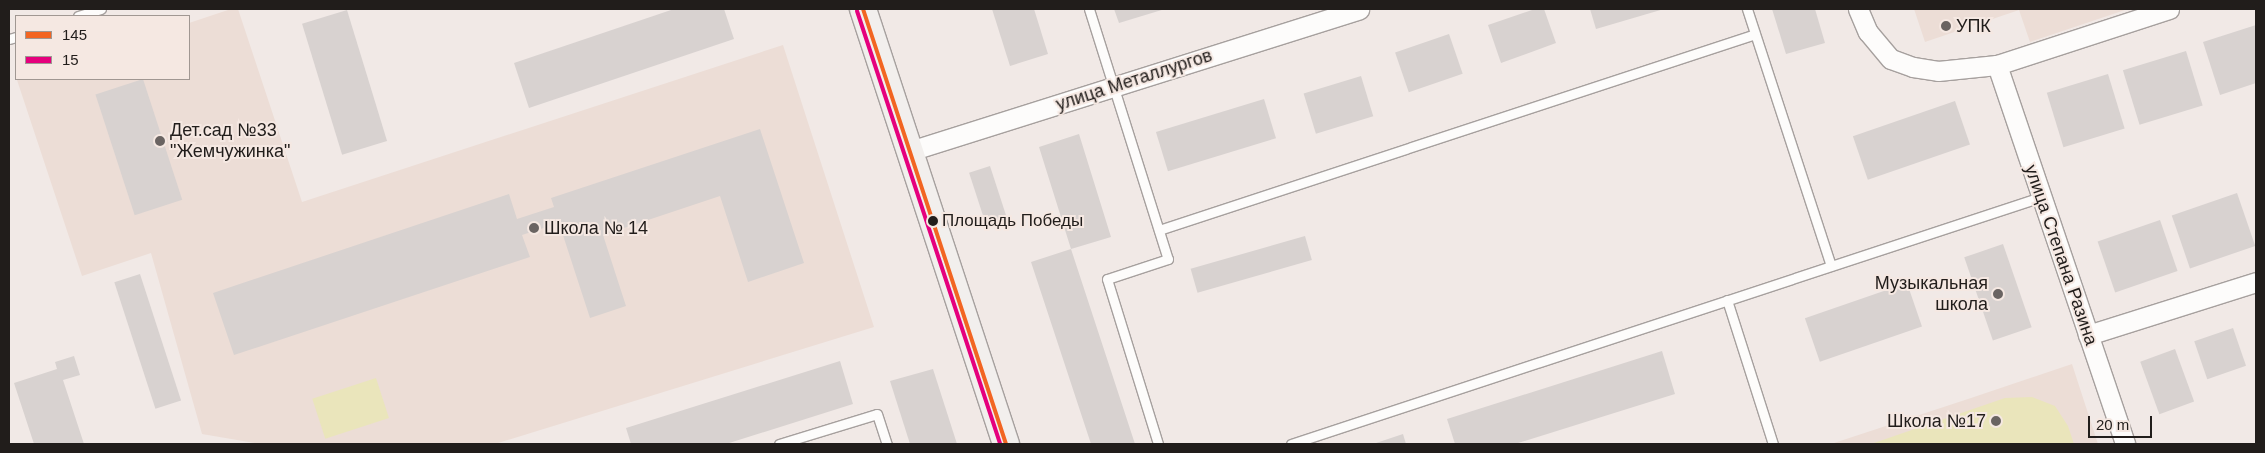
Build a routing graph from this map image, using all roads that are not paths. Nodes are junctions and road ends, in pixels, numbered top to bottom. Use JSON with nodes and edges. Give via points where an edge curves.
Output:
{"nodes":[{"id":1,"x":100,"y":9,"type":"edge"},
{"id":2,"x":863,"y":9,"type":"edge"},
{"id":3,"x":1089,"y":9,"type":"edge"},
{"id":4,"x":1359,"y":9,"type":"edge"},
{"id":5,"x":1747,"y":9,"type":"edge"},
{"id":6,"x":1858,"y":9,"type":"edge"},
{"id":7,"x":2169,"y":9,"type":"edge"},
{"id":8,"x":81,"y":15,"type":"edge"},
{"id":9,"x":1755,"y":34,"type":"junction"},
{"id":10,"x":1997,"y":65,"type":"junction"},
{"id":11,"x":1114,"y":86,"type":"junction"},
{"id":12,"x":910,"y":151,"type":"junction"},
{"id":13,"x":2041,"y":197,"type":"junction"},
{"id":14,"x":1159,"y":230,"type":"junction"},
{"id":15,"x":1832,"y":266,"type":"junction"},
{"id":16,"x":2256,"y":282,"type":"edge"},
{"id":17,"x":1727,"y":300,"type":"junction"},
{"id":18,"x":2088,"y":335,"type":"junction"},
{"id":19,"x":779,"y":444,"type":"edge"},
{"id":20,"x":887,"y":444,"type":"edge"},
{"id":21,"x":1006,"y":444,"type":"edge"},
{"id":22,"x":1158,"y":444,"type":"edge"},
{"id":23,"x":1291,"y":444,"type":"edge"},
{"id":24,"x":1773,"y":444,"type":"edge"},
{"id":25,"x":2125,"y":444,"type":"edge"}],
"edges":[{"from":1,"to":8,"type":"lane"},
{"from":2,"to":12,"type":"street"},
{"from":3,"to":11,"type":"lane"},
{"from":4,"to":11,"type":"street","name":"улица Металлургов"},
{"from":5,"to":9,"type":"lane"},
{"from":6,"to":10,"type":"street","via":[[1876,44],[1891,59],[1938,71]]},
{"from":7,"to":10,"type":"street"},
{"from":9,"to":14,"type":"lane"},
{"from":9,"to":15,"type":"lane"},
{"from":10,"to":13,"type":"street","name":"улица Степана Разина"},
{"from":11,"to":12,"type":"street","name":"улица Металлургов"},
{"from":11,"to":14,"type":"lane"},
{"from":12,"to":21,"type":"street"},
{"from":13,"to":15,"type":"lane"},
{"from":13,"to":18,"type":"street","name":"улица Степана Разина"},
{"from":14,"to":22,"type":"lane","via":[[1168,259],[1107,279]]},
{"from":15,"to":17,"type":"lane"},
{"from":16,"to":18,"type":"street"},
{"from":17,"to":23,"type":"lane"},
{"from":17,"to":24,"type":"lane"},
{"from":18,"to":25,"type":"street","name":"улица Степана Разина"},
{"from":19,"to":20,"type":"lane","via":[[877,414]]}]}
